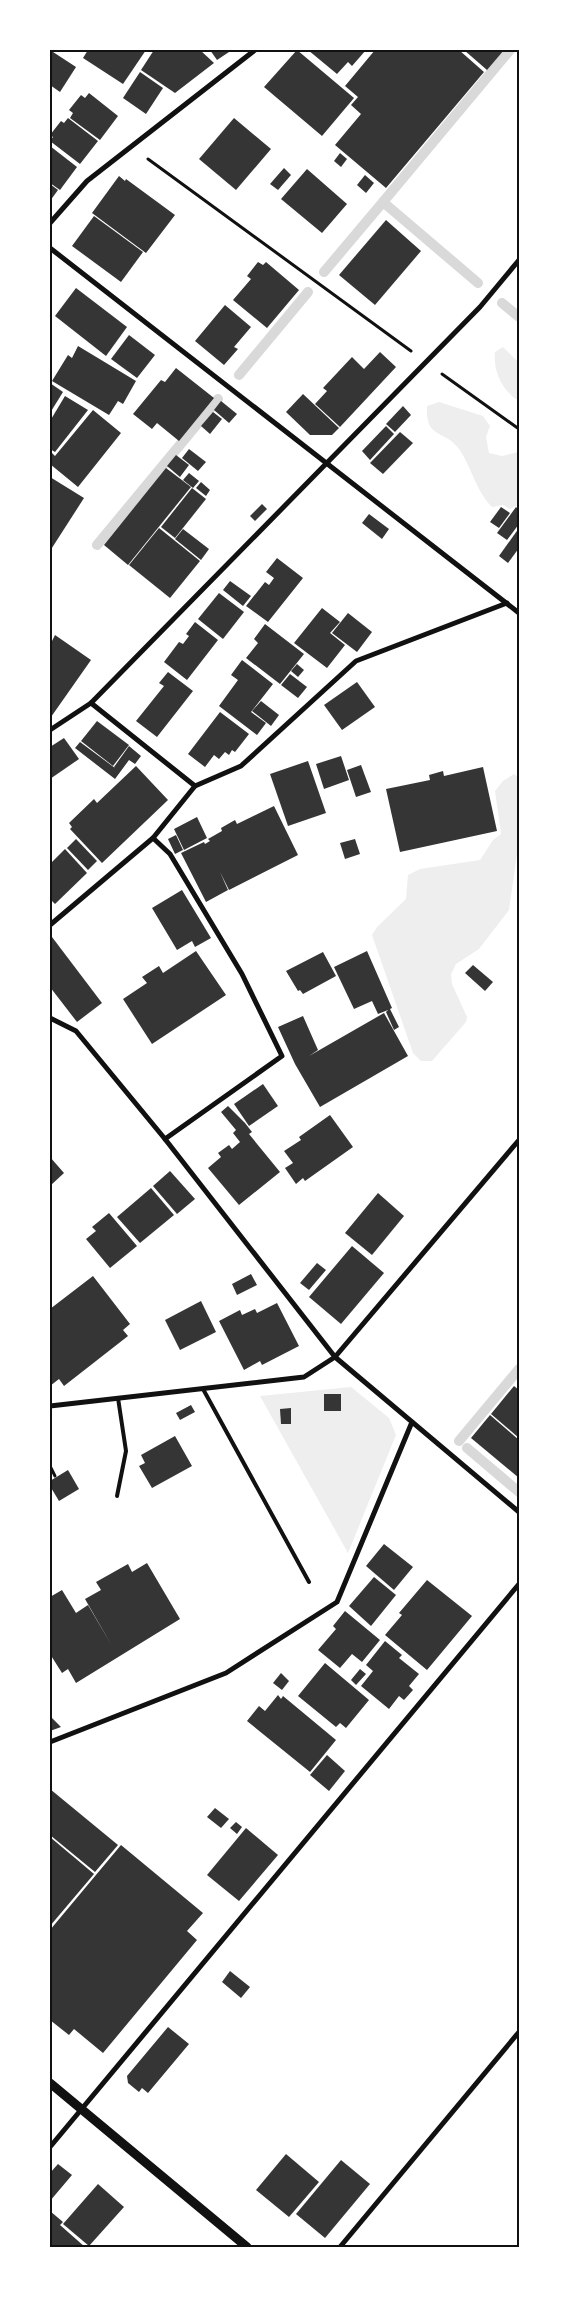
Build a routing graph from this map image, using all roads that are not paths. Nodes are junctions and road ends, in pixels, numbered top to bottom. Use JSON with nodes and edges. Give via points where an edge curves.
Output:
{"nodes":[{"id":1,"x":255,"y":50,"type":"edge"},
{"id":2,"x":50,"y":223,"type":"edge"},
{"id":3,"x":50,"y":248,"type":"edge"},
{"id":4,"x":519,"y":260,"type":"edge"},
{"id":5,"x":327,"y":463,"type":"junction"},
{"id":6,"x":507,"y":603,"type":"junction"},
{"id":7,"x":519,"y":613,"type":"edge"},
{"id":8,"x":91,"y":703,"type":"junction"},
{"id":9,"x":50,"y":730,"type":"edge"},
{"id":10,"x":195,"y":786,"type":"junction"},
{"id":11,"x":154,"y":838,"type":"junction"},
{"id":12,"x":50,"y":925,"type":"edge"},
{"id":13,"x":50,"y":1018,"type":"edge"},
{"id":14,"x":164,"y":1138,"type":"junction"},
{"id":15,"x":519,"y":1140,"type":"edge"},
{"id":16,"x":335,"y":1357,"type":"junction"},
{"id":17,"x":203,"y":1388,"type":"junction"},
{"id":18,"x":118,"y":1398,"type":"junction"},
{"id":19,"x":50,"y":1406,"type":"edge"},
{"id":20,"x":412,"y":1422,"type":"junction"},
{"id":21,"x":117,"y":1496,"type":"dead end"},
{"id":22,"x":519,"y":1512,"type":"edge"},
{"id":23,"x":309,"y":1582,"type":"dead end"},
{"id":24,"x":519,"y":1584,"type":"edge"},
{"id":25,"x":50,"y":1742,"type":"edge"},
{"id":26,"x":519,"y":2032,"type":"edge"},
{"id":27,"x":50,"y":2083,"type":"edge"},
{"id":28,"x":82,"y":2110,"type":"junction"},
{"id":29,"x":50,"y":2147,"type":"edge"},
{"id":30,"x":247,"y":2247,"type":"edge"},
{"id":31,"x":340,"y":2247,"type":"edge"}],
"edges":[{"from":1,"to":2,"type":"street","via":[[87,181]]},
{"from":3,"to":5,"type":"street"},
{"from":4,"to":5,"type":"street","via":[[480,307]]},
{"from":5,"to":6,"type":"street"},
{"from":5,"to":8,"type":"street"},
{"from":6,"to":7,"type":"street"},
{"from":6,"to":10,"type":"street","via":[[356,661],[241,766]]},
{"from":8,"to":9,"type":"street"},
{"from":8,"to":10,"type":"street"},
{"from":10,"to":11,"type":"street"},
{"from":11,"to":12,"type":"street"},
{"from":11,"to":14,"type":"street","via":[[170,854],[242,974],[282,1056]]},
{"from":13,"to":14,"type":"street","via":[[76,1030]]},
{"from":14,"to":16,"type":"street"},
{"from":15,"to":16,"type":"street"},
{"from":16,"to":17,"type":"street","via":[[304,1377]]},
{"from":16,"to":20,"type":"street"},
{"from":17,"to":18,"type":"street"},
{"from":17,"to":23,"type":"lane"},
{"from":18,"to":19,"type":"street"},
{"from":18,"to":21,"type":"lane","via":[[126,1451]]},
{"from":20,"to":22,"type":"street"},
{"from":20,"to":25,"type":"street","via":[[337,1602],[226,1673]]},
{"from":24,"to":28,"type":"street"},
{"from":26,"to":31,"type":"street"},
{"from":27,"to":28,"type":"street"},
{"from":28,"to":29,"type":"street"},
{"from":28,"to":30,"type":"street"}]}
